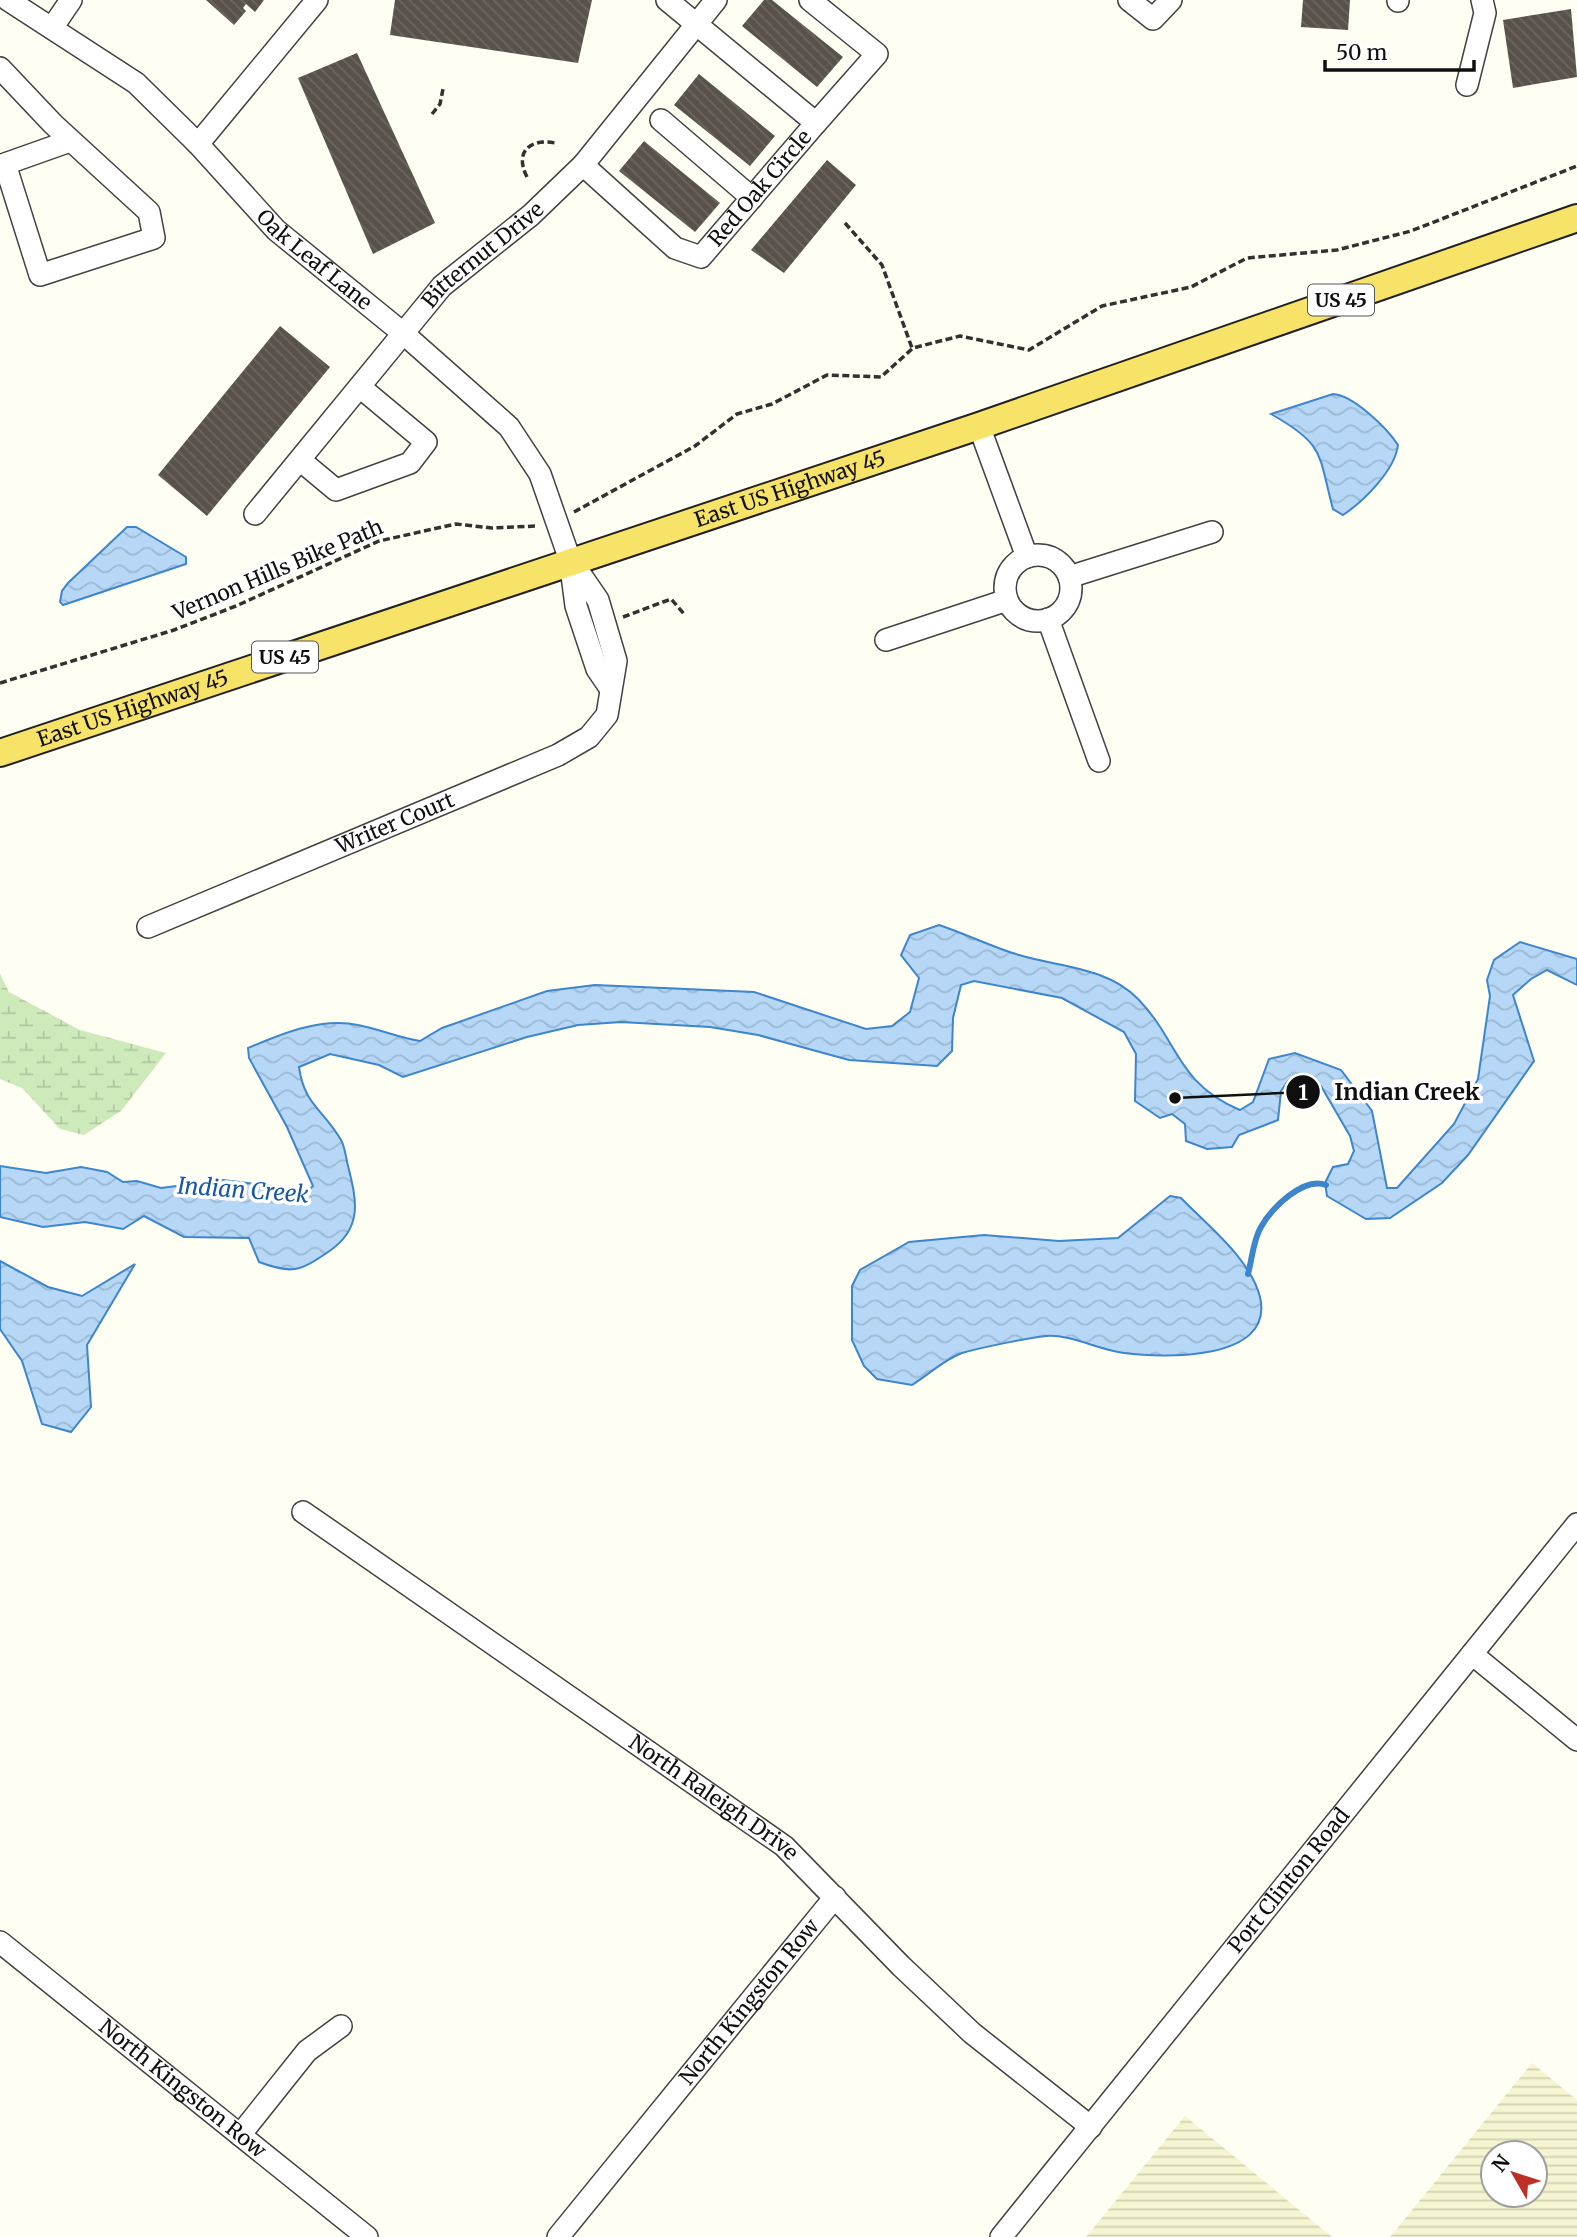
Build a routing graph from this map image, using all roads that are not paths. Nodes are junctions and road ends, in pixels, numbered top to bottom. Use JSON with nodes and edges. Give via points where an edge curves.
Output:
{"nodes":[{"id":1,"x":8,"y":0,"type":"edge"},
{"id":2,"x":71,"y":0,"type":"edge"},
{"id":3,"x":317,"y":0,"type":"edge"},
{"id":4,"x":667,"y":0,"type":"edge"},
{"id":5,"x":716,"y":0,"type":"edge"},
{"id":6,"x":810,"y":0,"type":"edge"},
{"id":7,"x":1129,"y":0,"type":"edge"},
{"id":8,"x":1171,"y":0,"type":"edge"},
{"id":9,"x":1482,"y":0,"type":"edge"},
{"id":10,"x":697,"y":23,"type":"junction"},
{"id":11,"x":52,"y":28,"type":"junction"},
{"id":12,"x":0,"y":68,"type":"edge"},
{"id":13,"x":1467,"y":85,"type":"dead end"},
{"id":14,"x":661,"y":120,"type":"dead end"},
{"id":15,"x":816,"y":123,"type":"junction"},
{"id":16,"x":70,"y":141,"type":"junction"},
{"id":17,"x":198,"y":144,"type":"junction"},
{"id":18,"x":583,"y":165,"type":"junction"},
{"id":19,"x":752,"y":198,"type":"junction"},
{"id":20,"x":1577,"y":218,"type":"edge"},
{"id":21,"x":404,"y":334,"type":"junction"},
{"id":22,"x":360,"y":387,"type":"junction"},
{"id":23,"x":979,"y":426,"type":"junction"},
{"id":24,"x":300,"y":460,"type":"junction"},
{"id":25,"x":255,"y":514,"type":"dead end"},
{"id":26,"x":1212,"y":532,"type":"dead end"},
{"id":27,"x":1027,"y":557,"type":"junction"},
{"id":28,"x":570,"y":560,"type":"junction"},
{"id":29,"x":1069,"y":577,"type":"junction"},
{"id":30,"x":1007,"y":600,"type":"junction"},
{"id":31,"x":1048,"y":619,"type":"junction"},
{"id":32,"x":886,"y":640,"type":"dead end"},
{"id":33,"x":0,"y":753,"type":"edge"},
{"id":34,"x":1098,"y":761,"type":"dead end"},
{"id":35,"x":148,"y":927,"type":"dead end"},
{"id":36,"x":303,"y":1512,"type":"dead end"},
{"id":37,"x":1577,"y":1524,"type":"edge"},
{"id":38,"x":1472,"y":1654,"type":"junction"},
{"id":39,"x":1577,"y":1740,"type":"edge"},
{"id":40,"x":835,"y":1897,"type":"junction"},
{"id":41,"x":0,"y":1942,"type":"edge"},
{"id":42,"x":341,"y":2026,"type":"dead end"},
{"id":43,"x":1091,"y":2127,"type":"junction"},
{"id":44,"x":240,"y":2135,"type":"junction"},
{"id":45,"x":367,"y":2237,"type":"edge"},
{"id":46,"x":558,"y":2237,"type":"edge"},
{"id":47,"x":1001,"y":2237,"type":"edge"}],
"edges":[{"from":1,"to":11,"type":"street","name":"Oak Leaf Lane"},
{"from":2,"to":11,"type":"street"},
{"from":3,"to":17,"type":"street"},
{"from":4,"to":10,"type":"street","name":"Red Oak Circle"},
{"from":5,"to":10,"type":"street","name":"Bitternut Drive"},
{"from":6,"to":15,"type":"street","via":[[877,54]]},
{"from":7,"to":8,"type":"street","via":[[1153,19]]},
{"from":9,"to":13,"type":"street","via":[[1485,13]]},
{"from":10,"to":15,"type":"street","name":"Red Oak Circle"},
{"from":10,"to":18,"type":"street","name":"Bitternut Drive"},
{"from":11,"to":17,"type":"street","name":"Oak Leaf Lane","via":[[136,83]]},
{"from":12,"to":16,"type":"street"},
{"from":14,"to":19,"type":"street"},
{"from":15,"to":19,"type":"street","name":"Red Oak Circle"},
{"from":16,"to":16,"type":"street","via":[[149,212],[154,238],[40,275],[5,164]]},
{"from":17,"to":21,"type":"street","name":"Oak Leaf Lane","via":[[276,230]]},
{"from":18,"to":19,"type":"street","name":"Red Oak Circle","via":[[674,248],[701,257]]},
{"from":18,"to":21,"type":"street","name":"Bitternut Drive","via":[[531,215],[442,286]]},
{"from":20,"to":23,"type":"main road","name":"East US Highway 45","number":"US 45"},
{"from":21,"to":22,"type":"street","name":"Bitternut Drive"},
{"from":21,"to":28,"type":"street","name":"Oak Leaf Lane","via":[[509,427],[540,474]]},
{"from":22,"to":24,"type":"street","name":"Bitternut Drive"},
{"from":22,"to":24,"type":"street","via":[[426,442],[411,463],[336,490]]},
{"from":23,"to":27,"type":"street"},
{"from":23,"to":28,"type":"main road","name":"East US Highway 45","number":"US 45"},
{"from":24,"to":25,"type":"street","name":"Bitternut Drive"},
{"from":26,"to":29,"type":"street"},
{"from":27,"to":29,"type":"street","via":[[1048,556]]},
{"from":27,"to":30,"type":"street","via":[[1006,579]]},
{"from":28,"to":33,"type":"main road","name":"East US Highway 45","number":"US 45"},
{"from":28,"to":35,"type":"street","name":"Writer Court","via":[[576,606],[597,669],[610,688],[607,715],[589,737],[558,755]]},
{"from":29,"to":31,"type":"street","via":[[1069,600]]},
{"from":30,"to":31,"type":"street","via":[[1021,617]]},
{"from":30,"to":32,"type":"street"},
{"from":31,"to":34,"type":"street"},
{"from":36,"to":40,"type":"street","name":"North Raleigh Drive","via":[[783,1846]]},
{"from":37,"to":38,"type":"street","name":"Port Clinton Road"},
{"from":38,"to":39,"type":"street"},
{"from":38,"to":43,"type":"street","name":"Port Clinton Road"},
{"from":40,"to":43,"type":"street","name":"North Raleigh Drive","via":[[972,2033]]},
{"from":40,"to":46,"type":"street","name":"North Kingston Row"},
{"from":41,"to":44,"type":"street","name":"North Kingston Row"},
{"from":42,"to":44,"type":"street","via":[[307,2051]]},
{"from":43,"to":47,"type":"street","name":"Port Clinton Road"},
{"from":44,"to":45,"type":"street","name":"North Kingston Row"}]}
